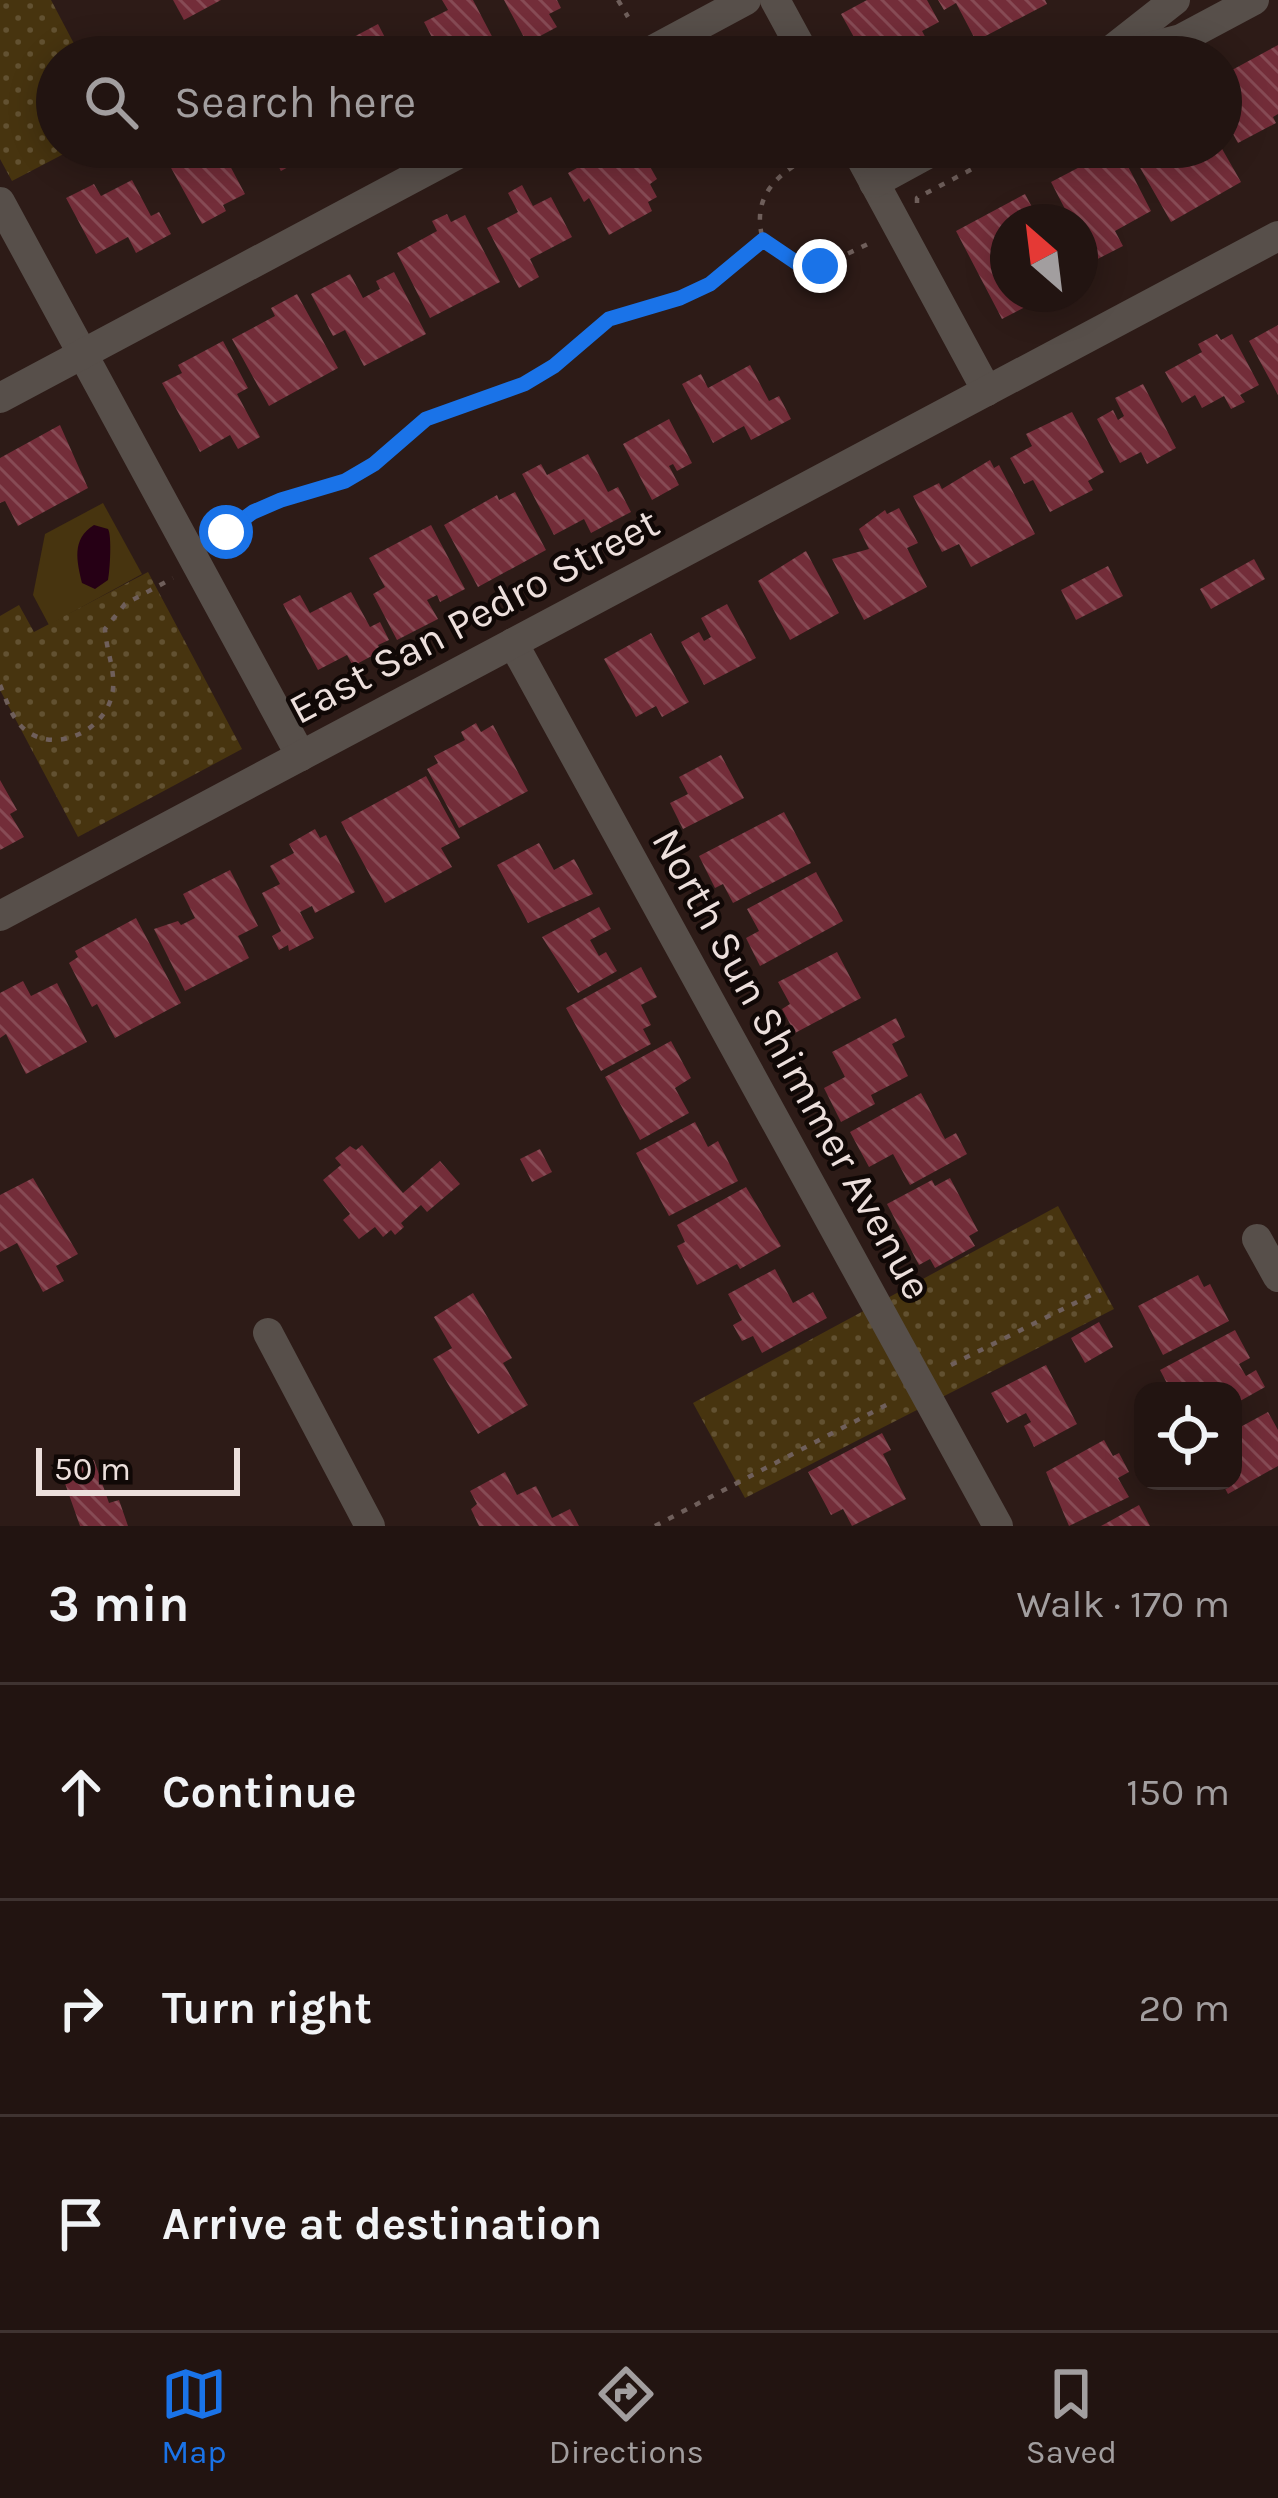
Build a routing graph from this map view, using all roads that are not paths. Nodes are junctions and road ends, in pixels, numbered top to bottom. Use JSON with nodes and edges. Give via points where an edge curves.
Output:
{"nodes":[{"id":1,"x":746,"y":0,"type":"edge"},
{"id":2,"x":775,"y":0,"type":"edge"},
{"id":3,"x":1175,"y":0,"type":"edge"},
{"id":4,"x":1254,"y":0,"type":"edge"},
{"id":5,"x":679,"y":36,"type":"edge"},
{"id":6,"x":795,"y":36,"type":"edge"},
{"id":7,"x":1132,"y":36,"type":"edge"},
{"id":8,"x":1186,"y":36,"type":"edge"},
{"id":9,"x":432,"y":168,"type":"edge"},
{"id":10,"x":866,"y":168,"type":"edge"},
{"id":11,"x":902,"y":168,"type":"edge"},
{"id":12,"x":874,"y":183,"type":"junction"},
{"id":13,"x":0,"y":202,"type":"edge"},
{"id":14,"x":1278,"y":236,"type":"edge"},
{"id":15,"x":83,"y":354,"type":"junction"},
{"id":16,"x":987,"y":391,"type":"junction"},
{"id":17,"x":0,"y":398,"type":"edge"},
{"id":18,"x":513,"y":643,"type":"junction"},
{"id":19,"x":301,"y":756,"type":"junction"},
{"id":20,"x":0,"y":916,"type":"edge"},
{"id":21,"x":1257,"y":1239,"type":"dead end"},
{"id":22,"x":1278,"y":1277,"type":"edge"},
{"id":23,"x":268,"y":1333,"type":"dead end"},
{"id":24,"x":370,"y":1526,"type":"edge"},
{"id":25,"x":998,"y":1526,"type":"edge"}],
"edges":[{"from":1,"to":5,"type":"street"},
{"from":2,"to":6,"type":"street"},
{"from":3,"to":7,"type":"street"},
{"from":4,"to":8,"type":"street"},
{"from":9,"to":15,"type":"street"},
{"from":10,"to":12,"type":"street"},
{"from":11,"to":12,"type":"street"},
{"from":12,"to":16,"type":"street"},
{"from":13,"to":15,"type":"street"},
{"from":14,"to":16,"type":"street","name":"East San Pedro Street"},
{"from":15,"to":17,"type":"street"},
{"from":15,"to":19,"type":"street"},
{"from":16,"to":18,"type":"street","name":"East San Pedro Street"},
{"from":18,"to":19,"type":"street","name":"East San Pedro Street"},
{"from":18,"to":25,"type":"street","name":"North Sun Shimmer Avenue"},
{"from":19,"to":20,"type":"street","name":"East San Pedro Street"},
{"from":21,"to":22,"type":"street"},
{"from":23,"to":24,"type":"street"}]}
